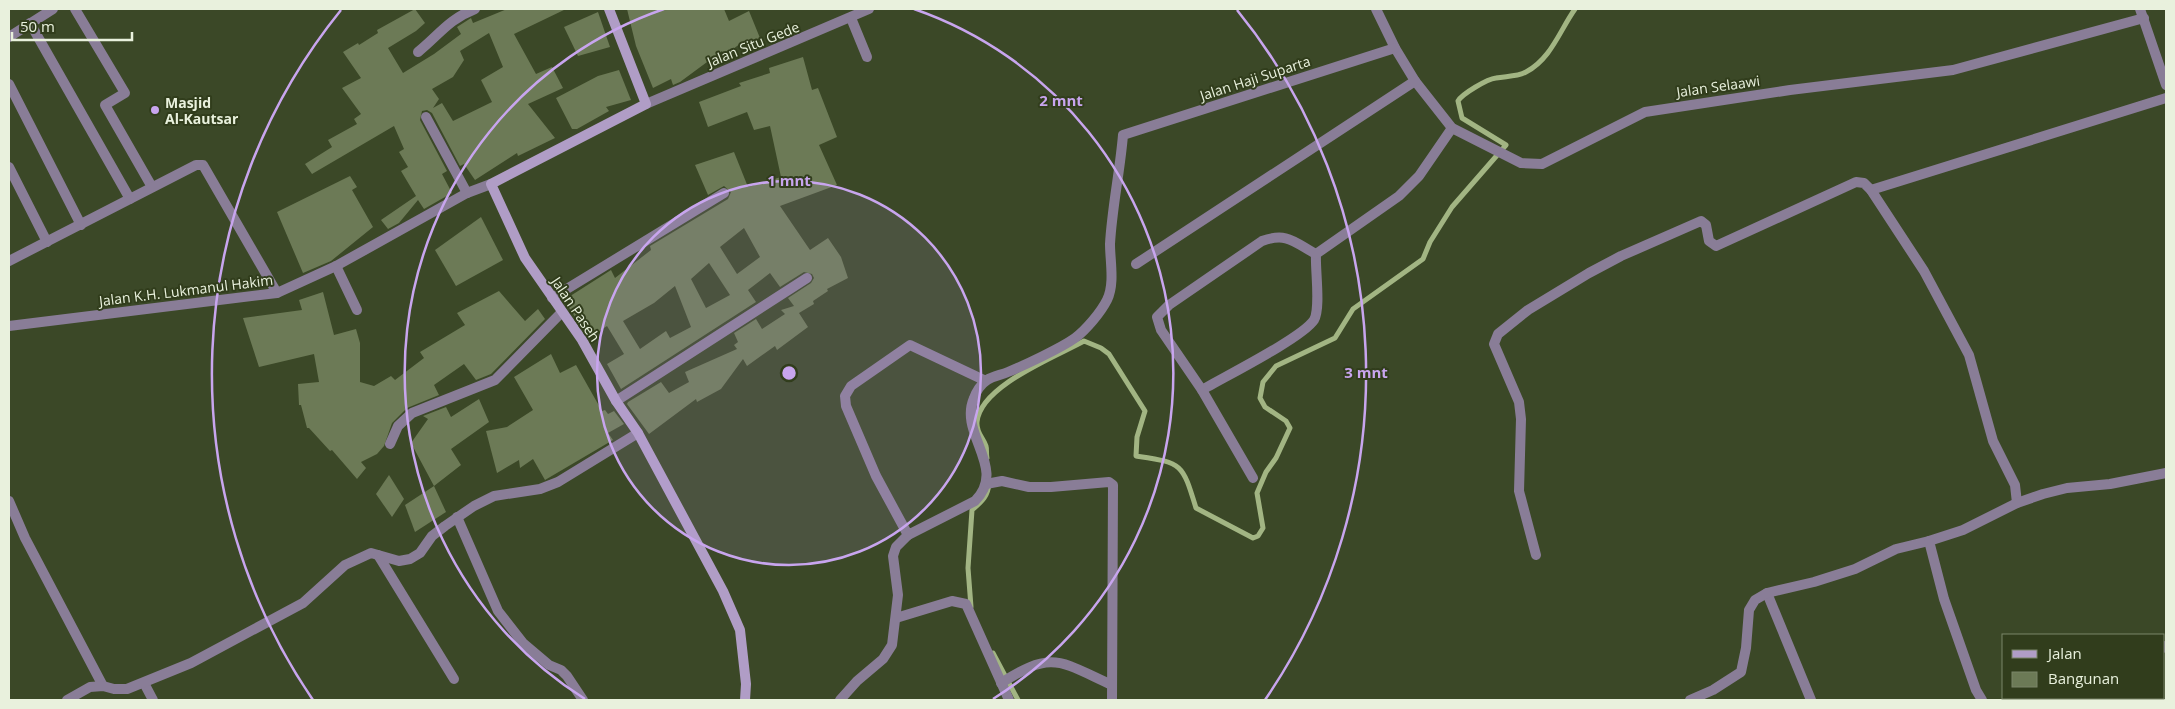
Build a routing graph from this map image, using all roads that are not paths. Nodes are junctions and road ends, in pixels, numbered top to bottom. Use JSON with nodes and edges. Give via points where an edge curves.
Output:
{"nodes":[{"id":1,"x":53,"y":9,"type":"edge"},
{"id":2,"x":75,"y":9,"type":"edge"},
{"id":3,"x":475,"y":9,"type":"edge"},
{"id":4,"x":609,"y":9,"type":"edge"},
{"id":5,"x":869,"y":9,"type":"edge"},
{"id":6,"x":1376,"y":9,"type":"edge"},
{"id":7,"x":2142,"y":14,"type":"edge"},
{"id":8,"x":851,"y":18,"type":"junction"},
{"id":9,"x":30,"y":24,"type":"junction"},
{"id":10,"x":9,"y":37,"type":"edge"},
{"id":11,"x":1395,"y":48,"type":"junction"},
{"id":12,"x":418,"y":52,"type":"dead end"},
{"id":13,"x":867,"y":57,"type":"dead end"},
{"id":14,"x":1415,"y":81,"type":"junction"},
{"id":15,"x":9,"y":84,"type":"edge"},
{"id":16,"x":2166,"y":85,"type":"edge"},
{"id":17,"x":2166,"y":98,"type":"edge"},
{"id":18,"x":646,"y":104,"type":"junction"},
{"id":19,"x":426,"y":117,"type":"dead end"},
{"id":20,"x":1452,"y":128,"type":"junction"},
{"id":21,"x":9,"y":167,"type":"edge"},
{"id":22,"x":490,"y":184,"type":"junction"},
{"id":23,"x":152,"y":187,"type":"junction"},
{"id":24,"x":1871,"y":190,"type":"junction"},
{"id":25,"x":467,"y":193,"type":"junction"},
{"id":26,"x":724,"y":193,"type":"dead end"},
{"id":27,"x":130,"y":198,"type":"junction"},
{"id":28,"x":81,"y":225,"type":"junction"},
{"id":29,"x":47,"y":242,"type":"junction"},
{"id":30,"x":1316,"y":254,"type":"junction"},
{"id":31,"x":9,"y":261,"type":"edge"},
{"id":32,"x":1136,"y":264,"type":"dead end"},
{"id":33,"x":336,"y":266,"type":"junction"},
{"id":34,"x":807,"y":278,"type":"dead end"},
{"id":35,"x":277,"y":293,"type":"junction"},
{"id":36,"x":552,"y":298,"type":"junction"},
{"id":37,"x":357,"y":310,"type":"dead end"},
{"id":38,"x":562,"y":312,"type":"junction"},
{"id":39,"x":9,"y":326,"type":"edge"},
{"id":40,"x":986,"y":381,"type":"junction"},
{"id":41,"x":1202,"y":390,"type":"junction"},
{"id":42,"x":616,"y":401,"type":"junction"},
{"id":43,"x":638,"y":432,"type":"junction"},
{"id":44,"x":390,"y":444,"type":"dead end"},
{"id":45,"x":2166,"y":473,"type":"edge"},
{"id":46,"x":1253,"y":478,"type":"dead end"},
{"id":47,"x":990,"y":482,"type":"junction"},
{"id":48,"x":9,"y":501,"type":"edge"},
{"id":49,"x":2017,"y":503,"type":"junction"},
{"id":50,"x":457,"y":517,"type":"junction"},
{"id":51,"x":908,"y":535,"type":"junction"},
{"id":52,"x":1929,"y":541,"type":"junction"},
{"id":53,"x":378,"y":555,"type":"junction"},
{"id":54,"x":1536,"y":555,"type":"dead end"},
{"id":55,"x":1767,"y":593,"type":"junction"},
{"id":56,"x":896,"y":618,"type":"junction"},
{"id":57,"x":454,"y":679,"type":"dead end"},
{"id":58,"x":1005,"y":681,"type":"junction"},
{"id":59,"x":144,"y":683,"type":"junction"},
{"id":60,"x":1112,"y":685,"type":"junction"},
{"id":61,"x":103,"y":686,"type":"junction"},
{"id":62,"x":67,"y":700,"type":"edge"},
{"id":63,"x":153,"y":700,"type":"edge"},
{"id":64,"x":583,"y":700,"type":"edge"},
{"id":65,"x":745,"y":700,"type":"edge"},
{"id":66,"x":840,"y":700,"type":"edge"},
{"id":67,"x":1009,"y":700,"type":"edge"},
{"id":68,"x":1112,"y":700,"type":"edge"},
{"id":69,"x":1690,"y":700,"type":"edge"},
{"id":70,"x":1810,"y":700,"type":"edge"},
{"id":71,"x":1982,"y":700,"type":"edge"}],
"edges":[{"from":1,"to":9,"type":"street"},
{"from":2,"to":23,"type":"street","via":[[125,93],[105,106]]},
{"from":3,"to":12,"type":"street","via":[[446,24]]},
{"from":4,"to":18,"type":"street"},
{"from":5,"to":8,"type":"street","name":"Jalan Situ Gede"},
{"from":6,"to":11,"type":"street","name":"Jalan Selaawi"},
{"from":7,"to":16,"type":"street"},
{"from":7,"to":20,"type":"street","name":"Jalan Selaawi","via":[[1953,70],[1645,112],[1542,164],[1521,163]]},
{"from":8,"to":13,"type":"street"},
{"from":8,"to":18,"type":"street","name":"Jalan Situ Gede"},
{"from":9,"to":10,"type":"street"},
{"from":9,"to":27,"type":"street"},
{"from":11,"to":14,"type":"street","name":"Jalan Selaawi"},
{"from":11,"to":40,"type":"street","name":"Jalan Haji Suparta","via":[[1123,135],[1107,300],[1076,337]]},
{"from":14,"to":20,"type":"street","name":"Jalan Selaawi"},
{"from":14,"to":32,"type":"street"},
{"from":15,"to":28,"type":"street"},
{"from":17,"to":24,"type":"street"},
{"from":18,"to":22,"type":"street"},
{"from":19,"to":25,"type":"street"},
{"from":20,"to":30,"type":"street","via":[[1420,176],[1399,196]]},
{"from":21,"to":29,"type":"street"},
{"from":22,"to":25,"type":"street","name":"Jalan K.H. Lukmanul Hakim"},
{"from":22,"to":36,"type":"street","name":"Jalan Paseh","via":[[526,258]]},
{"from":23,"to":27,"type":"street"},
{"from":23,"to":35,"type":"street","via":[[196,165],[203,165]]},
{"from":24,"to":49,"type":"street","via":[[1924,271],[1969,355],[1993,441],[2015,485]]},
{"from":24,"to":54,"type":"street","via":[[1864,183],[1856,182],[1716,246],[1709,241],[1706,225],[1701,221],[1589,273],[1528,310],[1498,334],[1494,344],[1518,402],[1521,419],[1520,491]]},
{"from":25,"to":33,"type":"street","name":"Jalan K.H. Lukmanul Hakim"},
{"from":26,"to":36,"type":"street"},
{"from":27,"to":28,"type":"street"},
{"from":28,"to":29,"type":"street"},
{"from":29,"to":31,"type":"street"},
{"from":30,"to":41,"type":"street","via":[[1317,306],[1314,320],[1300,334]]},
{"from":30,"to":41,"type":"street","via":[[1286,236],[1262,241],[1169,304],[1158,317],[1161,330]]},
{"from":33,"to":35,"type":"street","name":"Jalan K.H. Lukmanul Hakim"},
{"from":33,"to":37,"type":"street"},
{"from":34,"to":42,"type":"street"},
{"from":35,"to":39,"type":"street","name":"Jalan K.H. Lukmanul Hakim"},
{"from":36,"to":38,"type":"street","name":"Jalan Paseh"},
{"from":38,"to":42,"type":"street","name":"Jalan Paseh","via":[[582,340]]},
{"from":38,"to":44,"type":"street","via":[[495,380],[412,413],[398,426]]},
{"from":40,"to":47,"type":"street","via":[[974,397],[969,418],[983,452]]},
{"from":40,"to":51,"type":"street","via":[[910,345],[851,386],[845,396],[846,406],[876,476]]},
{"from":41,"to":46,"type":"street"},
{"from":42,"to":43,"type":"street","name":"Jalan Paseh"},
{"from":43,"to":50,"type":"street","via":[[558,482],[540,489],[494,496]]},
{"from":43,"to":65,"type":"street","name":"Jalan Paseh","via":[[723,591],[740,630]]},
{"from":45,"to":49,"type":"street","via":[[2067,488]]},
{"from":47,"to":51,"type":"street","via":[[975,501]]},
{"from":47,"to":60,"type":"street","via":[[1029,487],[1109,482],[1113,485]]},
{"from":48,"to":61,"type":"street","via":[[24,538]]},
{"from":49,"to":52,"type":"street","via":[[1963,530]]},
{"from":50,"to":53,"type":"street","via":[[410,558],[398,561]]},
{"from":50,"to":64,"type":"street","via":[[498,611],[523,643],[567,676]]},
{"from":51,"to":56,"type":"street","via":[[896,547],[893,556],[898,595]]},
{"from":52,"to":55,"type":"street","via":[[1896,549],[1856,569]]},
{"from":52,"to":71,"type":"street","via":[[1944,599]]},
{"from":53,"to":57,"type":"street"},
{"from":53,"to":59,"type":"street","via":[[371,553],[345,565],[304,603],[191,663]]},
{"from":55,"to":69,"type":"street","via":[[1755,600],[1749,610],[1741,672]]},
{"from":55,"to":70,"type":"street"},
{"from":56,"to":58,"type":"street","via":[[952,600],[962,602]]},
{"from":56,"to":66,"type":"street","via":[[892,644],[883,659]]},
{"from":58,"to":60,"type":"street","via":[[1037,663],[1052,662]]},
{"from":58,"to":67,"type":"street"},
{"from":59,"to":61,"type":"street","via":[[127,689]]},
{"from":59,"to":63,"type":"street"},
{"from":60,"to":68,"type":"street"},
{"from":61,"to":62,"type":"street","via":[[90,687]]}]}
